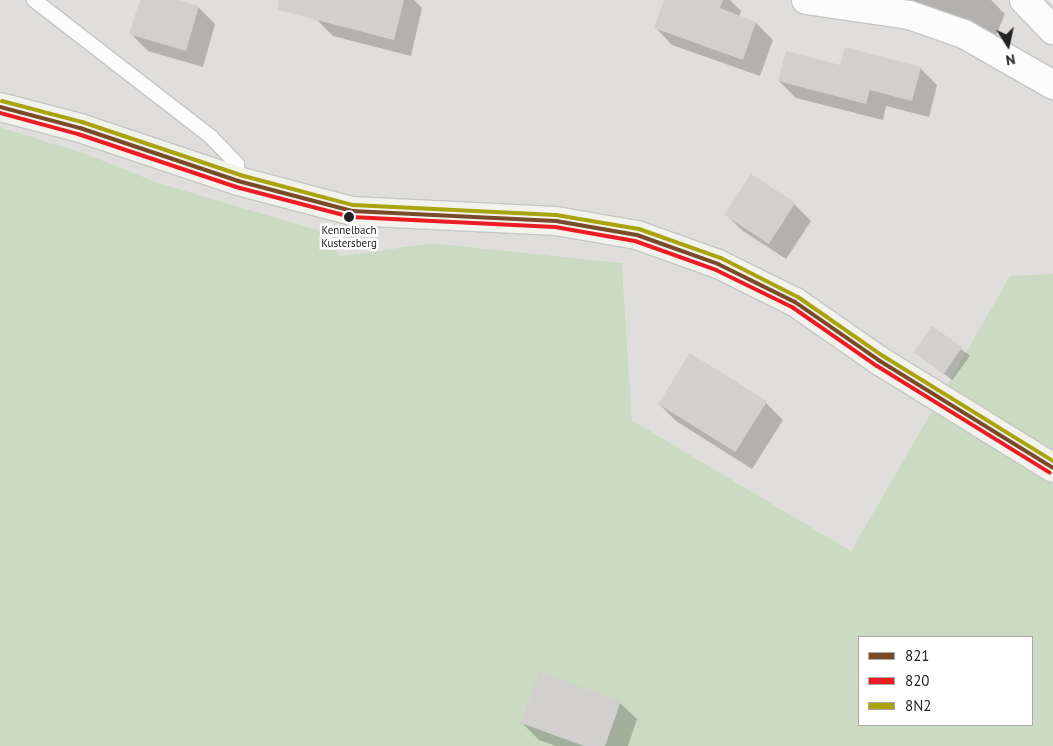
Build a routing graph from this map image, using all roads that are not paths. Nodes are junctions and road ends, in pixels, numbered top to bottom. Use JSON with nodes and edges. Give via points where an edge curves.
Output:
{"nodes":[{"id":1,"x":34,"y":0,"type":"edge"},
{"id":2,"x":806,"y":0,"type":"edge"},
{"id":3,"x":1024,"y":0,"type":"edge"},
{"id":4,"x":1053,"y":30,"type":"edge"},
{"id":5,"x":1053,"y":85,"type":"edge"},
{"id":6,"x":0,"y":107,"type":"edge"},
{"id":7,"x":238,"y":181,"type":"junction"},
{"id":8,"x":1053,"y":468,"type":"edge"}],
"edges":[{"from":1,"to":7,"type":"lane","via":[[211,137],[237,164]]},
{"from":2,"to":5,"type":"street","via":[[909,16],[964,34]]},
{"from":3,"to":4,"type":"street"},
{"from":6,"to":7,"type":"main road","via":[[80,128]]},
{"from":7,"to":8,"type":"main road","via":[[352,211],[556,221],[638,235],[718,264],[795,302],[880,361]]}]}
